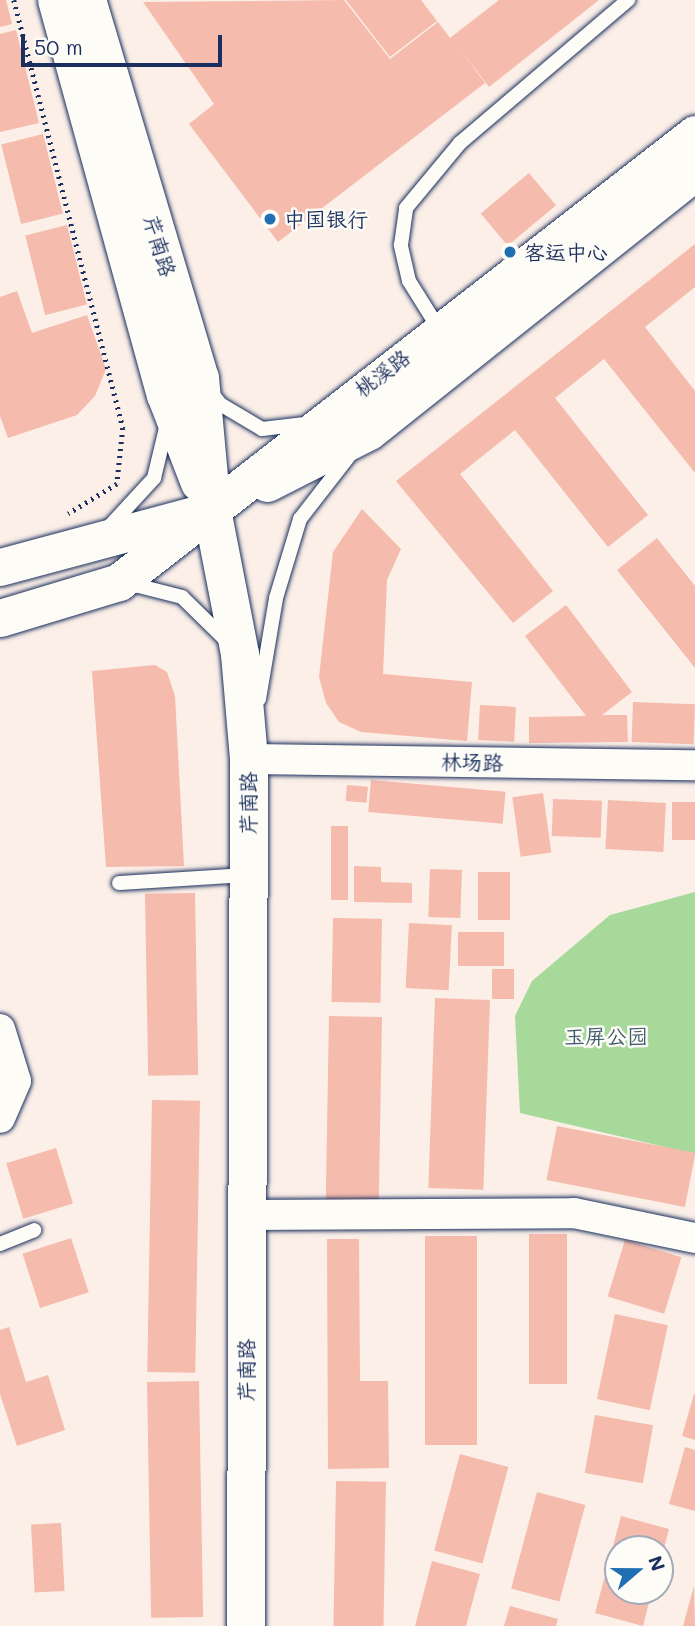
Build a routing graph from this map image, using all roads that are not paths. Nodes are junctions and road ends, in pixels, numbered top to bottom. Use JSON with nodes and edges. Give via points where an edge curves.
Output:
{"nodes":[{"id":1,"x":628,"y":0,"type":"edge"},
{"id":2,"x":69,"y":7,"type":"edge"},
{"id":3,"x":695,"y":134,"type":"edge"},
{"id":4,"x":695,"y":172,"type":"edge"},
{"id":5,"x":439,"y":329,"type":"junction"},
{"id":6,"x":200,"y":378,"type":"junction"},
{"id":7,"x":166,"y":395,"type":"junction"},
{"id":8,"x":317,"y":422,"type":"junction"},
{"id":9,"x":369,"y":431,"type":"junction"},
{"id":10,"x":212,"y":510,"type":"junction"},
{"id":11,"x":99,"y":536,"type":"junction"},
{"id":12,"x":0,"y":567,"type":"edge"},
{"id":13,"x":119,"y":582,"type":"junction"},
{"id":14,"x":0,"y":618,"type":"edge"},
{"id":15,"x":240,"y":654,"type":"junction"},
{"id":16,"x":249,"y":759,"type":"junction"},
{"id":17,"x":695,"y":765,"type":"edge"},
{"id":18,"x":248,"y":875,"type":"junction"},
{"id":19,"x":119,"y":883,"type":"dead end"},
{"id":20,"x":0,"y":1029,"type":"edge"},
{"id":21,"x":0,"y":1118,"type":"edge"},
{"id":22,"x":246,"y":1215,"type":"junction"},
{"id":23,"x":34,"y":1230,"type":"dead end"},
{"id":24,"x":695,"y":1238,"type":"edge"},
{"id":25,"x":0,"y":1244,"type":"edge"},
{"id":26,"x":246,"y":1626,"type":"edge"}],
"edges":[{"from":1,"to":5,"type":"lane","via":[[460,143],[406,208],[401,245],[409,281]]},
{"from":2,"to":6,"type":"main road","name":"芹南路"},
{"from":2,"to":7,"type":"main road"},
{"from":3,"to":5,"type":"street","name":"桃溪路"},
{"from":4,"to":9,"type":"street","name":"桃溪路"},
{"from":5,"to":8,"type":"street","name":"桃溪路"},
{"from":6,"to":8,"type":"lane","via":[[220,404],[262,429]]},
{"from":6,"to":10,"type":"main road","name":"芹南路"},
{"from":7,"to":10,"type":"main road"},
{"from":7,"to":11,"type":"lane","via":[[166,446],[154,478]]},
{"from":8,"to":10,"type":"street","name":"桃溪路"},
{"from":9,"to":10,"type":"street","name":"桃溪路"},
{"from":9,"to":16,"type":"lane","name":"桃溪路","via":[[300,519],[276,598]]},
{"from":10,"to":11,"type":"street"},
{"from":10,"to":13,"type":"street"},
{"from":10,"to":15,"type":"main road","name":"芹南路"},
{"from":11,"to":12,"type":"street"},
{"from":13,"to":14,"type":"street"},
{"from":13,"to":15,"type":"lane","via":[[161,587],[182,597]]},
{"from":15,"to":16,"type":"main road","name":"芹南路"},
{"from":16,"to":17,"type":"street","name":"林场路"},
{"from":16,"to":18,"type":"main road","name":"芹南路"},
{"from":18,"to":19,"type":"lane"},
{"from":18,"to":22,"type":"main road","name":"芹南路"},
{"from":20,"to":21,"type":"street","via":[[16,1081]]},
{"from":22,"to":24,"type":"street","via":[[574,1213]]},
{"from":22,"to":26,"type":"main road","name":"芹南路"},
{"from":23,"to":25,"type":"lane"}]}
